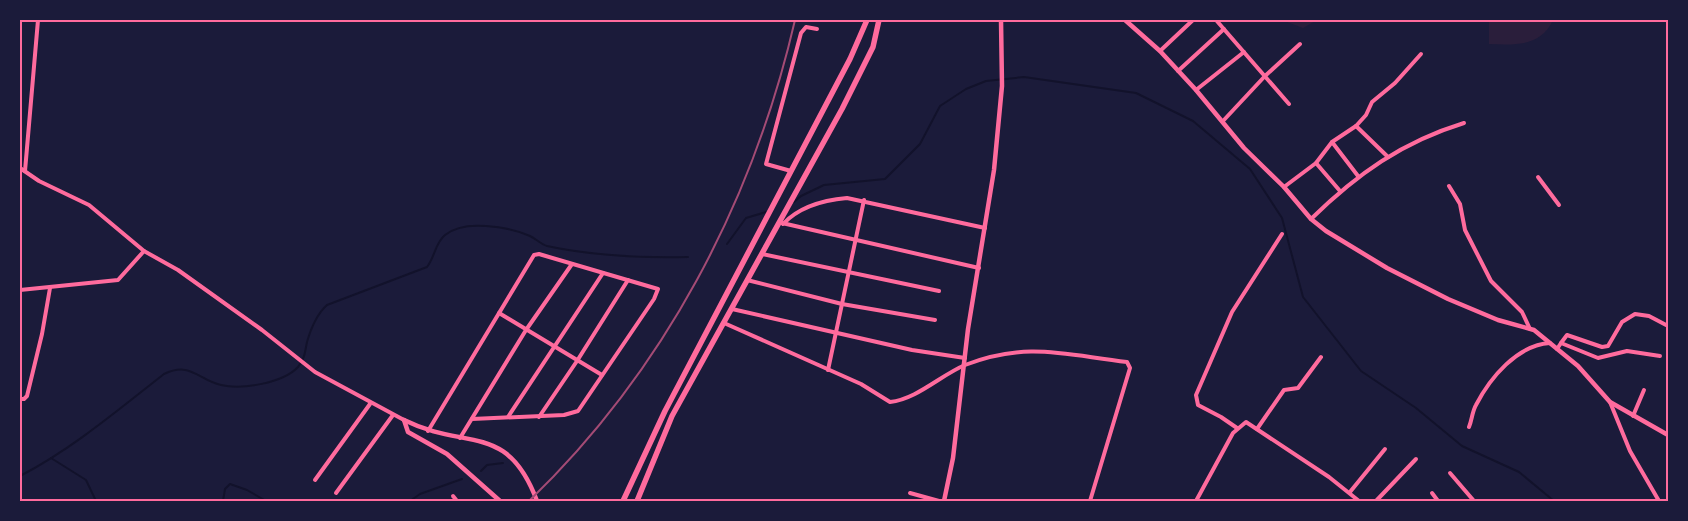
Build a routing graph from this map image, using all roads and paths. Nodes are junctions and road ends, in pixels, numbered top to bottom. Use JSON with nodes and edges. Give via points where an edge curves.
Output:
{"nodes":[{"id":1,"x":38,"y":20,"type":"edge"},
{"id":2,"x":867,"y":20,"type":"edge"},
{"id":3,"x":879,"y":20,"type":"edge"},
{"id":4,"x":1001,"y":20,"type":"edge"},
{"id":5,"x":1125,"y":20,"type":"edge"},
{"id":6,"x":1193,"y":20,"type":"edge"},
{"id":7,"x":1216,"y":20,"type":"edge"},
{"id":8,"x":817,"y":29,"type":"dead end"},
{"id":9,"x":1224,"y":29,"type":"junction"},
{"id":10,"x":1300,"y":44,"type":"dead end"},
{"id":11,"x":1160,"y":51,"type":"junction"},
{"id":12,"x":1244,"y":52,"type":"junction"},
{"id":13,"x":1421,"y":54,"type":"dead end"},
{"id":14,"x":1178,"y":71,"type":"junction"},
{"id":15,"x":1265,"y":76,"type":"junction"},
{"id":16,"x":1196,"y":90,"type":"junction"},
{"id":17,"x":1289,"y":104,"type":"dead end"},
{"id":18,"x":1222,"y":121,"type":"junction"},
{"id":19,"x":1464,"y":123,"type":"dead end"},
{"id":20,"x":1356,"y":126,"type":"junction"},
{"id":21,"x":1332,"y":142,"type":"junction"},
{"id":22,"x":1388,"y":157,"type":"junction"},
{"id":23,"x":1316,"y":163,"type":"junction"},
{"id":24,"x":20,"y":168,"type":"edge"},
{"id":25,"x":25,"y":171,"type":"junction"},
{"id":26,"x":791,"y":172,"type":"junction"},
{"id":27,"x":1358,"y":176,"type":"junction"},
{"id":28,"x":1538,"y":177,"type":"dead end"},
{"id":29,"x":1449,"y":186,"type":"dead end"},
{"id":30,"x":1284,"y":187,"type":"junction"},
{"id":31,"x":1340,"y":191,"type":"junction"},
{"id":32,"x":864,"y":200,"type":"junction"},
{"id":33,"x":1558,"y":205,"type":"dead end"},
{"id":34,"x":1311,"y":219,"type":"junction"},
{"id":35,"x":781,"y":223,"type":"junction"},
{"id":36,"x":986,"y":228,"type":"junction"},
{"id":37,"x":1282,"y":234,"type":"dead end"},
{"id":38,"x":855,"y":240,"type":"junction"},
{"id":39,"x":144,"y":251,"type":"junction"},
{"id":40,"x":762,"y":254,"type":"junction"},
{"id":41,"x":572,"y":264,"type":"junction"},
{"id":42,"x":979,"y":268,"type":"junction"},
{"id":43,"x":603,"y":272,"type":"junction"},
{"id":44,"x":847,"y":272,"type":"junction"},
{"id":45,"x":628,"y":280,"type":"junction"},
{"id":46,"x":747,"y":280,"type":"junction"},
{"id":47,"x":50,"y":288,"type":"junction"},
{"id":48,"x":20,"y":290,"type":"edge"},
{"id":49,"x":939,"y":291,"type":"dead end"},
{"id":50,"x":842,"y":304,"type":"junction"},
{"id":51,"x":732,"y":309,"type":"junction"},
{"id":52,"x":499,"y":313,"type":"junction"},
{"id":53,"x":934,"y":320,"type":"dead end"},
{"id":54,"x":724,"y":323,"type":"junction"},
{"id":55,"x":1668,"y":326,"type":"edge"},
{"id":56,"x":1532,"y":329,"type":"junction"},
{"id":57,"x":526,"y":330,"type":"junction"},
{"id":58,"x":837,"y":332,"type":"junction"},
{"id":59,"x":1550,"y":343,"type":"junction"},
{"id":60,"x":1561,"y":343,"type":"junction"},
{"id":61,"x":553,"y":346,"type":"junction"},
{"id":62,"x":1557,"y":349,"type":"junction"},
{"id":63,"x":1660,"y":356,"type":"dead end"},
{"id":64,"x":1321,"y":357,"type":"dead end"},
{"id":65,"x":966,"y":358,"type":"junction"},
{"id":66,"x":577,"y":361,"type":"junction"},
{"id":67,"x":965,"y":365,"type":"junction"},
{"id":68,"x":828,"y":370,"type":"junction"},
{"id":69,"x":602,"y":375,"type":"junction"},
{"id":70,"x":1644,"y":390,"type":"dead end"},
{"id":71,"x":20,"y":399,"type":"edge"},
{"id":72,"x":1610,"y":402,"type":"junction"},
{"id":73,"x":370,"y":404,"type":"junction"},
{"id":74,"x":393,"y":415,"type":"junction"},
{"id":75,"x":1633,"y":416,"type":"junction"},
{"id":76,"x":508,"y":417,"type":"junction"},
{"id":77,"x":539,"y":417,"type":"junction"},
{"id":78,"x":472,"y":419,"type":"junction"},
{"id":79,"x":404,"y":420,"type":"junction"},
{"id":80,"x":1469,"y":427,"type":"dead end"},
{"id":81,"x":1237,"y":428,"type":"junction"},
{"id":82,"x":1257,"y":429,"type":"junction"},
{"id":83,"x":428,"y":431,"type":"junction"},
{"id":84,"x":1668,"y":435,"type":"edge"},
{"id":85,"x":460,"y":438,"type":"junction"},
{"id":86,"x":1385,"y":449,"type":"dead end"},
{"id":87,"x":1416,"y":459,"type":"dead end"},
{"id":88,"x":1450,"y":473,"type":"dead end"},
{"id":89,"x":314,"y":480,"type":"dead end"},
{"id":90,"x":1350,"y":492,"type":"junction"},
{"id":91,"x":336,"y":493,"type":"dead end"},
{"id":92,"x":910,"y":493,"type":"dead end"},
{"id":93,"x":1432,"y":493,"type":"dead end"},
{"id":94,"x":453,"y":496,"type":"dead end"},
{"id":95,"x":457,"y":501,"type":"edge"},
{"id":96,"x":500,"y":501,"type":"edge"},
{"id":97,"x":537,"y":501,"type":"edge"},
{"id":98,"x":623,"y":501,"type":"edge"},
{"id":99,"x":636,"y":501,"type":"edge"},
{"id":100,"x":939,"y":501,"type":"edge"},
{"id":101,"x":944,"y":501,"type":"edge"},
{"id":102,"x":1090,"y":501,"type":"edge"},
{"id":103,"x":1196,"y":501,"type":"edge"},
{"id":104,"x":1359,"y":501,"type":"edge"},
{"id":105,"x":1376,"y":501,"type":"edge"},
{"id":106,"x":1438,"y":501,"type":"edge"},
{"id":107,"x":1474,"y":501,"type":"edge"},
{"id":108,"x":1659,"y":501,"type":"edge"}],
"edges":[{"from":1,"to":25,"type":"street"},
{"from":2,"to":26,"type":"main road"},
{"from":3,"to":35,"type":"main road","via":[[873,47]]},
{"from":4,"to":36,"type":"street","via":[[1002,86]]},
{"from":5,"to":11,"type":"street"},
{"from":6,"to":11,"type":"street"},
{"from":7,"to":9,"type":"street"},
{"from":8,"to":26,"type":"street","via":[[806,26],[798,41],[766,164]]},
{"from":9,"to":12,"type":"street"},
{"from":9,"to":14,"type":"street"},
{"from":10,"to":15,"type":"street"},
{"from":11,"to":14,"type":"street"},
{"from":12,"to":15,"type":"street"},
{"from":12,"to":16,"type":"street"},
{"from":13,"to":20,"type":"street","via":[[1395,83],[1372,102],[1366,116]]},
{"from":14,"to":16,"type":"street"},
{"from":15,"to":17,"type":"street"},
{"from":15,"to":18,"type":"street"},
{"from":16,"to":18,"type":"street"},
{"from":18,"to":30,"type":"street"},
{"from":19,"to":22,"type":"street","via":[[1424,137]]},
{"from":20,"to":21,"type":"street"},
{"from":20,"to":22,"type":"street"},
{"from":21,"to":23,"type":"street"},
{"from":21,"to":27,"type":"street"},
{"from":22,"to":27,"type":"street"},
{"from":23,"to":30,"type":"street"},
{"from":23,"to":31,"type":"street"},
{"from":24,"to":25,"type":"street"},
{"from":25,"to":39,"type":"street","via":[[89,205]]},
{"from":26,"to":98,"type":"main road","via":[[665,411]]},
{"from":27,"to":31,"type":"street"},
{"from":28,"to":33,"type":"street"},
{"from":29,"to":56,"type":"street","via":[[1460,204],[1467,235],[1491,281],[1522,312]]},
{"from":30,"to":34,"type":"street"},
{"from":31,"to":34,"type":"street"},
{"from":32,"to":35,"type":"street","via":[[847,198],[825,202],[796,213]]},
{"from":32,"to":36,"type":"street"},
{"from":32,"to":38,"type":"street"},
{"from":34,"to":56,"type":"street","via":[[1360,252],[1440,295],[1498,320]]},
{"from":35,"to":38,"type":"street"},
{"from":35,"to":40,"type":"main road"},
{"from":36,"to":42,"type":"street"},
{"from":37,"to":81,"type":"street","via":[[1232,312],[1196,395],[1198,405]]},
{"from":38,"to":42,"type":"street"},
{"from":38,"to":44,"type":"street"},
{"from":39,"to":47,"type":"street","via":[[118,280]]},
{"from":39,"to":73,"type":"street","via":[[178,270],[308,367]]},
{"from":40,"to":44,"type":"street"},
{"from":40,"to":46,"type":"main road"},
{"from":41,"to":43,"type":"street"},
{"from":41,"to":52,"type":"street","via":[[534,255]]},
{"from":41,"to":57,"type":"street"},
{"from":42,"to":65,"type":"street"},
{"from":43,"to":45,"type":"street"},
{"from":43,"to":61,"type":"street"},
{"from":44,"to":49,"type":"street"},
{"from":44,"to":50,"type":"street"},
{"from":45,"to":66,"type":"street"},
{"from":45,"to":69,"type":"street","via":[[656,288],[658,292]]},
{"from":46,"to":50,"type":"street"},
{"from":46,"to":51,"type":"main road"},
{"from":47,"to":48,"type":"street"},
{"from":47,"to":71,"type":"street","via":[[27,396]]},
{"from":50,"to":53,"type":"street"},
{"from":50,"to":58,"type":"street"},
{"from":51,"to":54,"type":"main road"},
{"from":51,"to":58,"type":"street"},
{"from":52,"to":57,"type":"street"},
{"from":52,"to":83,"type":"street"},
{"from":54,"to":68,"type":"street"},
{"from":54,"to":99,"type":"main road","via":[[672,416]]},
{"from":55,"to":60,"type":"street","via":[[1649,316],[1634,314],[1622,322],[1608,346],[1602,347],[1567,335]]},
{"from":56,"to":59,"type":"street"},
{"from":57,"to":61,"type":"street"},
{"from":57,"to":78,"type":"street"},
{"from":58,"to":65,"type":"street","via":[[912,350]]},
{"from":58,"to":68,"type":"street"},
{"from":59,"to":62,"type":"street"},
{"from":59,"to":80,"type":"street","via":[[1529,347],[1507,363],[1477,403]]},
{"from":60,"to":62,"type":"street"},
{"from":60,"to":63,"type":"street","via":[[1598,358],[1627,351]]},
{"from":61,"to":66,"type":"street"},
{"from":61,"to":76,"type":"street"},
{"from":62,"to":72,"type":"street","via":[[1578,366]]},
{"from":64,"to":82,"type":"street","via":[[1298,388],[1284,390]]},
{"from":65,"to":67,"type":"street"},
{"from":66,"to":69,"type":"street"},
{"from":66,"to":77,"type":"street"},
{"from":67,"to":68,"type":"street","via":[[892,402]]},
{"from":67,"to":101,"type":"street","via":[[954,458]]},
{"from":67,"to":102,"type":"street","via":[[1012,352],[1035,350],[1129,364]]},
{"from":69,"to":77,"type":"street","via":[[578,410]]},
{"from":70,"to":75,"type":"street"},
{"from":72,"to":75,"type":"street"},
{"from":72,"to":108,"type":"street","via":[[1630,451]]},
{"from":73,"to":74,"type":"street"},
{"from":73,"to":89,"type":"street"},
{"from":74,"to":79,"type":"street"},
{"from":74,"to":91,"type":"street"},
{"from":75,"to":84,"type":"street"},
{"from":76,"to":77,"type":"street"},
{"from":76,"to":78,"type":"street"},
{"from":78,"to":85,"type":"street"},
{"from":79,"to":83,"type":"street"},
{"from":79,"to":96,"type":"street","via":[[408,432],[447,454]]},
{"from":81,"to":82,"type":"street","via":[[1246,422]]},
{"from":81,"to":103,"type":"street"},
{"from":82,"to":90,"type":"street"},
{"from":83,"to":85,"type":"street"},
{"from":85,"to":97,"type":"street","via":[[479,440],[502,450],[517,462]]},
{"from":86,"to":90,"type":"street"},
{"from":87,"to":105,"type":"street"},
{"from":88,"to":107,"type":"street"},
{"from":90,"to":104,"type":"street"},
{"from":92,"to":100,"type":"street"},
{"from":93,"to":106,"type":"street"},
{"from":94,"to":95,"type":"street"}]}
